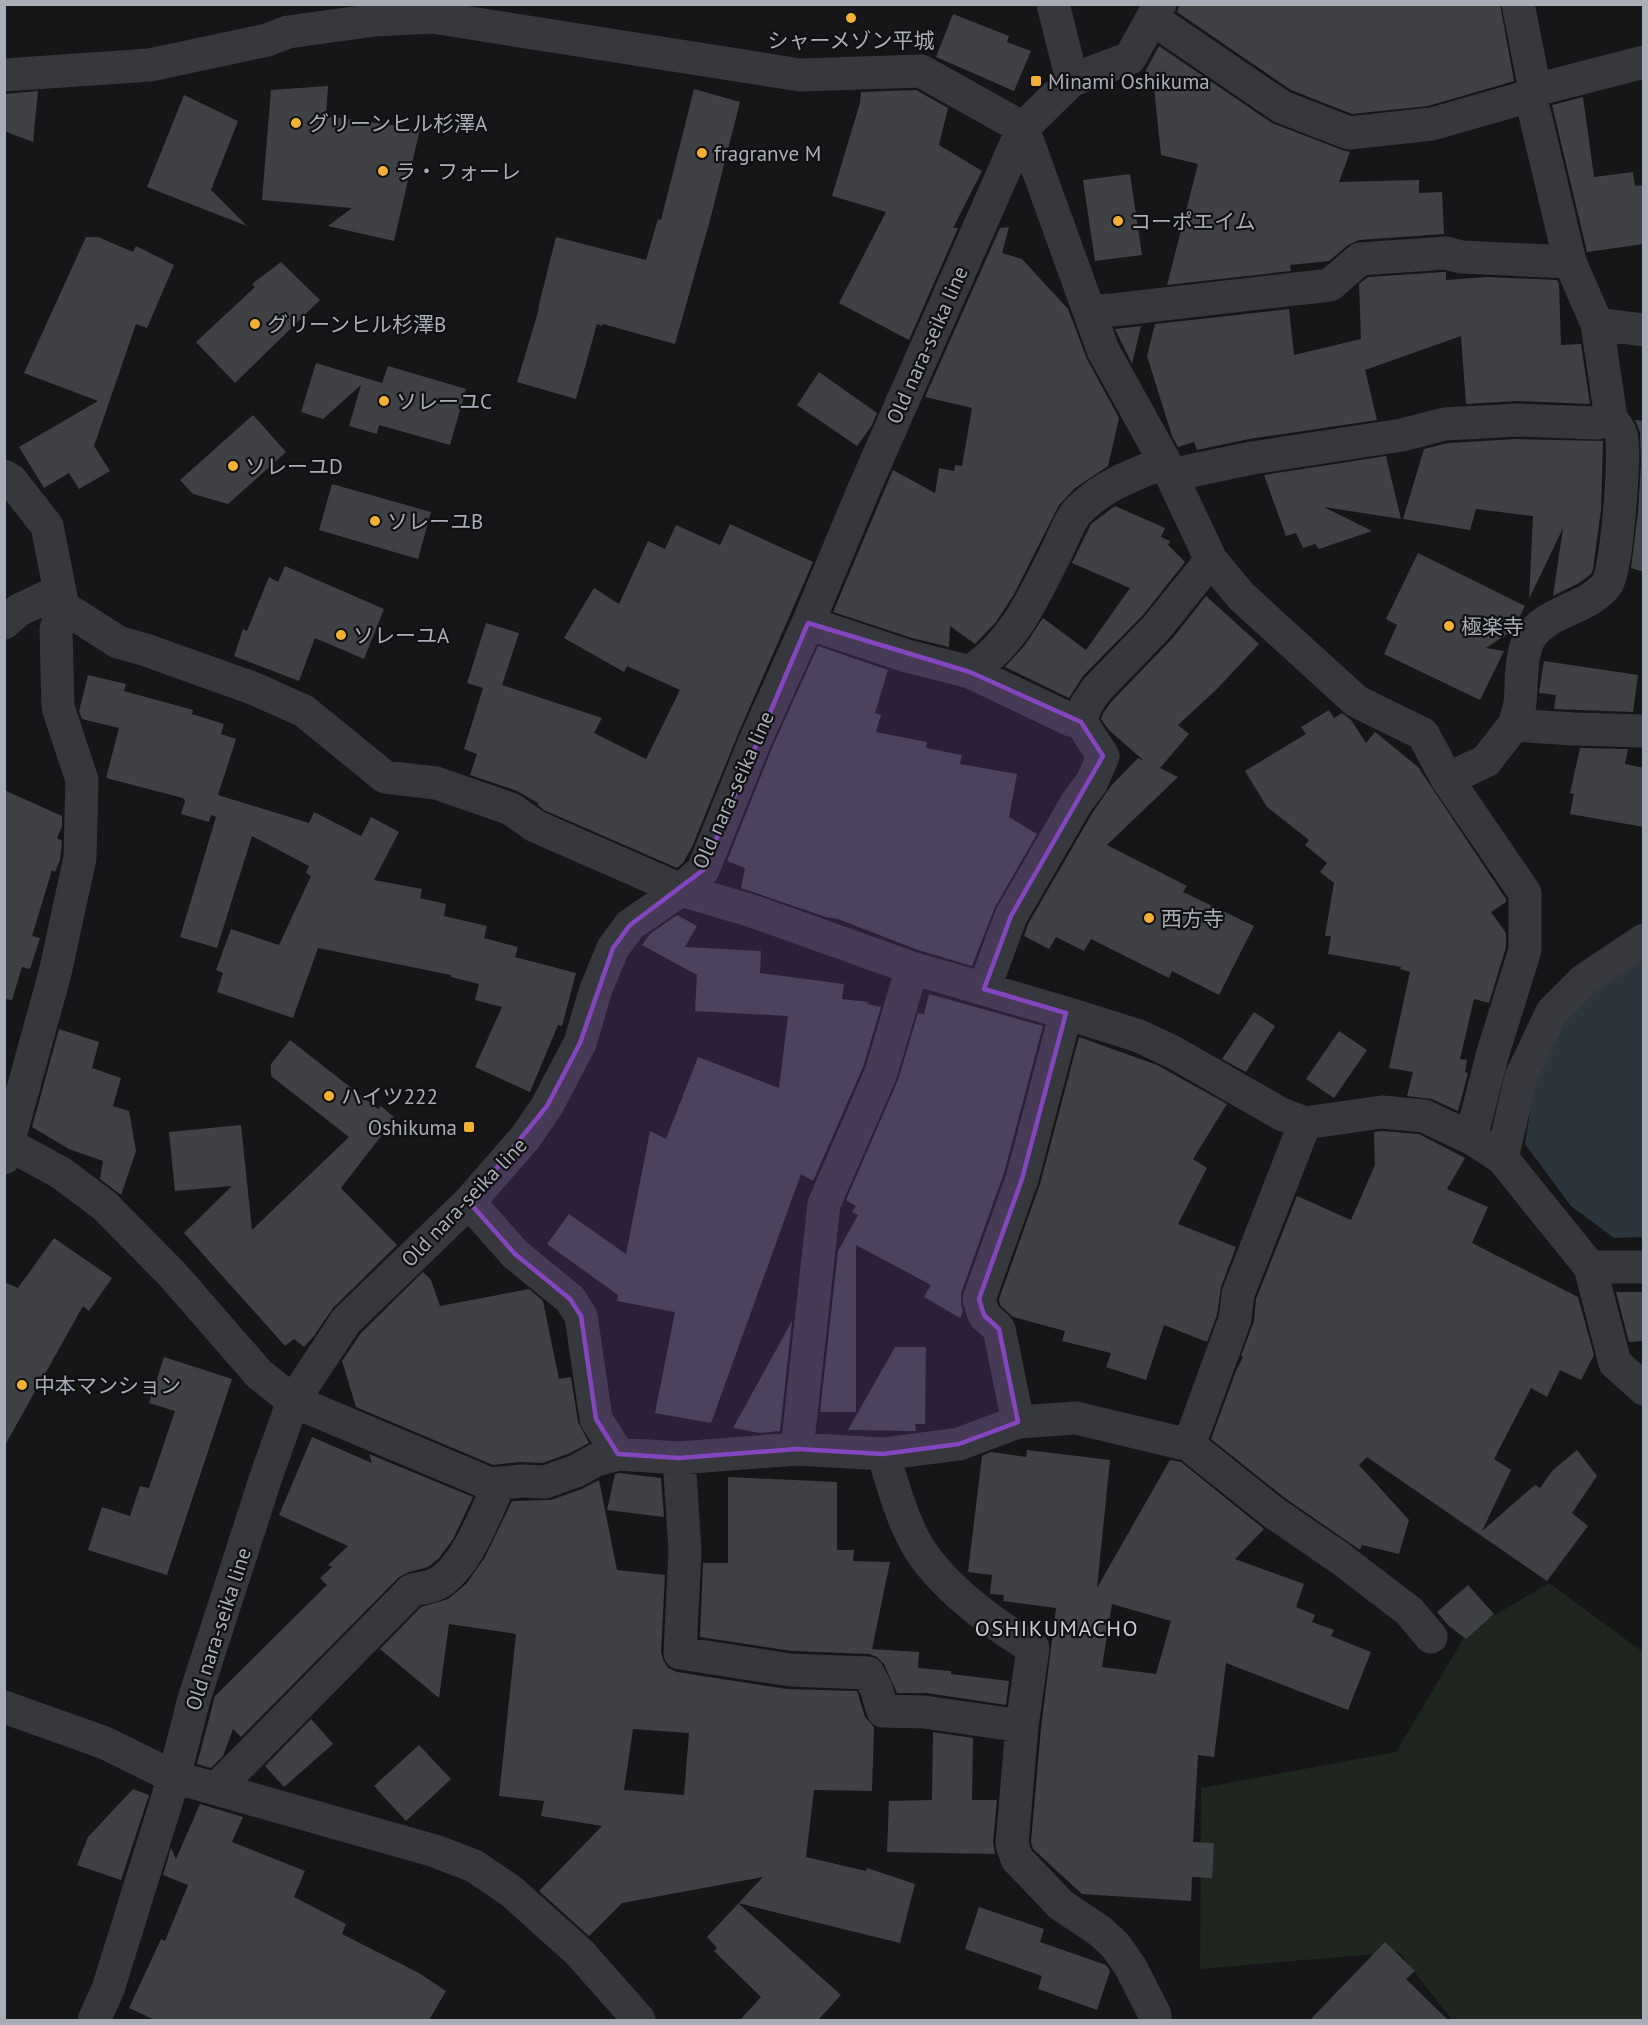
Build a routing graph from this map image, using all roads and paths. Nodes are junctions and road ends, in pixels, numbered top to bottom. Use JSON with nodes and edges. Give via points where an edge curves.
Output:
{"nodes":[{"id":1,"x":1053,"y":4,"type":"edge"},
{"id":2,"x":1518,"y":4,"type":"edge"},
{"id":3,"x":1156,"y":12,"type":"edge"},
{"id":4,"x":1644,"y":62,"type":"edge"},
{"id":5,"x":4,"y":75,"type":"edge"},
{"id":6,"x":1072,"y":80,"type":"junction"},
{"id":7,"x":1535,"y":90,"type":"junction"},
{"id":8,"x":1023,"y":128,"type":"junction"},
{"id":9,"x":1570,"y":262,"type":"junction"},
{"id":10,"x":1089,"y":311,"type":"junction"},
{"id":11,"x":1597,"y":324,"type":"junction"},
{"id":12,"x":1644,"y":330,"type":"edge"},
{"id":13,"x":1611,"y":418,"type":"junction"},
{"id":14,"x":1168,"y":469,"type":"junction"},
{"id":15,"x":4,"y":476,"type":"edge"},
{"id":16,"x":1211,"y":560,"type":"junction"},
{"id":17,"x":61,"y":599,"type":"junction"},
{"id":18,"x":4,"y":623,"type":"edge"},
{"id":19,"x":808,"y":623,"type":"junction"},
{"id":20,"x":970,"y":672,"type":"junction"},
{"id":21,"x":1081,"y":722,"type":"junction"},
{"id":22,"x":1514,"y":725,"type":"junction"},
{"id":23,"x":1644,"y":730,"type":"edge"},
{"id":24,"x":1447,"y":779,"type":"junction"},
{"id":25,"x":681,"y":890,"type":"junction"},
{"id":26,"x":1644,"y":940,"type":"edge"},
{"id":27,"x":912,"y":968,"type":"junction"},
{"id":28,"x":984,"y":989,"type":"junction"},
{"id":29,"x":1066,"y":1013,"type":"junction"},
{"id":30,"x":1305,"y":1123,"type":"junction"},
{"id":31,"x":1471,"y":1138,"type":"junction"},
{"id":32,"x":6,"y":1148,"type":"edge"},
{"id":33,"x":1502,"y":1158,"type":"junction"},
{"id":34,"x":470,"y":1202,"type":"junction"},
{"id":35,"x":1590,"y":1267,"type":"junction"},
{"id":36,"x":1644,"y":1267,"type":"edge"},
{"id":37,"x":1644,"y":1389,"type":"edge"},
{"id":38,"x":293,"y":1401,"type":"junction"},
{"id":39,"x":1018,"y":1422,"type":"junction"},
{"id":40,"x":1189,"y":1445,"type":"junction"},
{"id":41,"x":797,"y":1449,"type":"junction"},
{"id":42,"x":618,"y":1454,"type":"junction"},
{"id":43,"x":883,"y":1454,"type":"junction"},
{"id":44,"x":679,"y":1458,"type":"junction"},
{"id":45,"x":500,"y":1483,"type":"junction"},
{"id":46,"x":1431,"y":1637,"type":"dead end"},
{"id":47,"x":4,"y":1707,"type":"edge"},
{"id":48,"x":1022,"y":1726,"type":"junction"},
{"id":49,"x":174,"y":1777,"type":"junction"},
{"id":50,"x":217,"y":1788,"type":"junction"},
{"id":51,"x":93,"y":2020,"type":"edge"},
{"id":52,"x":639,"y":2020,"type":"edge"},
{"id":53,"x":1155,"y":2020,"type":"edge"}],
"edges":[{"from":1,"to":6,"type":"street"},
{"from":2,"to":7,"type":"street"},
{"from":3,"to":6,"type":"street","name":"Old nara-seika line","via":[[1130,58]]},
{"from":3,"to":7,"type":"street","via":[[1282,107],[1349,134],[1432,124],[1526,97]]},
{"from":4,"to":7,"type":"street"},
{"from":5,"to":8,"type":"street","via":[[150,66],[288,32],[432,17],[800,75],[921,72]]},
{"from":6,"to":8,"type":"street","name":"Old nara-seika line"},
{"from":7,"to":9,"type":"street","via":[[1532,102]]},
{"from":8,"to":10,"type":"street"},
{"from":8,"to":19,"type":"street","name":"Old nara-seika line"},
{"from":9,"to":10,"type":"street","via":[[1446,253],[1360,259],[1329,285]]},
{"from":9,"to":11,"type":"street"},
{"from":10,"to":14,"type":"street","via":[[1103,350]]},
{"from":11,"to":12,"type":"street"},
{"from":11,"to":13,"type":"street"},
{"from":13,"to":14,"type":"street","via":[[1597,423],[1517,420],[1444,424],[1401,435]]},
{"from":13,"to":22,"type":"street","via":[[1621,434],[1621,465],[1617,548],[1608,584],[1544,623],[1530,639]]},
{"from":14,"to":16,"type":"street"},
{"from":14,"to":20,"type":"street","via":[[1117,482],[1076,514],[1016,628],[987,661]]},
{"from":15,"to":17,"type":"street","via":[[47,526]]},
{"from":16,"to":21,"type":"street","via":[[1157,627],[1097,689]]},
{"from":16,"to":24,"type":"street","via":[[1241,596],[1356,701],[1423,734]]},
{"from":17,"to":18,"type":"street","via":[[19,610]]},
{"from":17,"to":25,"type":"street","via":[[118,642],[255,689],[304,711],[385,777],[435,783],[511,809],[535,826]]},
{"from":17,"to":32,"type":"street","via":[[56,629],[58,707],[82,780],[80,858],[55,973]]},
{"from":19,"to":20,"type":"street"},
{"from":19,"to":25,"type":"street","name":"Old nara-seika line","via":[[703,870]]},
{"from":20,"to":21,"type":"street"},
{"from":21,"to":28,"type":"street","via":[[1103,756],[1092,782],[1011,916]]},
{"from":22,"to":23,"type":"street"},
{"from":22,"to":24,"type":"street","via":[[1486,761]]},
{"from":24,"to":31,"type":"street","via":[[1525,893],[1525,950]]},
{"from":25,"to":27,"type":"street","via":[[753,911]]},
{"from":25,"to":34,"type":"street","name":"Old nara-seika line","via":[[630,925],[613,948],[580,1043],[547,1106]]},
{"from":26,"to":33,"type":"street","via":[[1584,980],[1552,1011],[1521,1077]]},
{"from":27,"to":28,"type":"street"},
{"from":27,"to":41,"type":"street","via":[[881,1073],[824,1204]]},
{"from":28,"to":29,"type":"street"},
{"from":29,"to":30,"type":"street","via":[[1139,1036],[1281,1114]]},
{"from":29,"to":39,"type":"street","via":[[1022,1179],[979,1299],[984,1315],[999,1329]]},
{"from":30,"to":31,"type":"street","via":[[1382,1112],[1424,1116]]},
{"from":30,"to":40,"type":"street","via":[[1238,1294],[1235,1319]]},
{"from":31,"to":33,"type":"street"},
{"from":32,"to":38,"type":"street","via":[[61,1173],[105,1206],[172,1274],[259,1374]]},
{"from":33,"to":35,"type":"street"},
{"from":34,"to":38,"type":"street","name":"Old nara-seika line","via":[[346,1321]]},
{"from":34,"to":42,"type":"street","via":[[516,1254],[570,1299],[580,1316],[596,1419]]},
{"from":35,"to":36,"type":"street"},
{"from":35,"to":37,"type":"street","via":[[1615,1363]]},
{"from":38,"to":45,"type":"street","via":[[490,1484]]},
{"from":38,"to":49,"type":"street","name":"Old nara-seika line","via":[[194,1699]]},
{"from":39,"to":40,"type":"street","via":[[1076,1418]]},
{"from":39,"to":43,"type":"street","via":[[958,1444]]},
{"from":40,"to":46,"type":"street","via":[[1274,1513],[1409,1611]]},
{"from":41,"to":43,"type":"street"},
{"from":41,"to":44,"type":"street"},
{"from":42,"to":44,"type":"street"},
{"from":42,"to":45,"type":"street","via":[[545,1482]]},
{"from":43,"to":48,"type":"street","via":[[904,1518],[918,1546],[942,1578],[1002,1629],[1033,1648]]},
{"from":44,"to":48,"type":"street","via":[[685,1551],[680,1653],[790,1670],[868,1673],[883,1711]]},
{"from":45,"to":50,"type":"street","via":[[465,1556],[444,1579],[412,1590]]},
{"from":47,"to":49,"type":"street","via":[[105,1743]]},
{"from":48,"to":53,"type":"street","via":[[1012,1844],[1017,1859],[1060,1905],[1115,1945],[1130,1966]]},
{"from":49,"to":50,"type":"street"},
{"from":49,"to":51,"type":"street","name":"Old nara-seika line","via":[[108,1989]]},
{"from":50,"to":52,"type":"street","via":[[435,1851],[474,1866],[511,1891],[580,1953]]}]}
